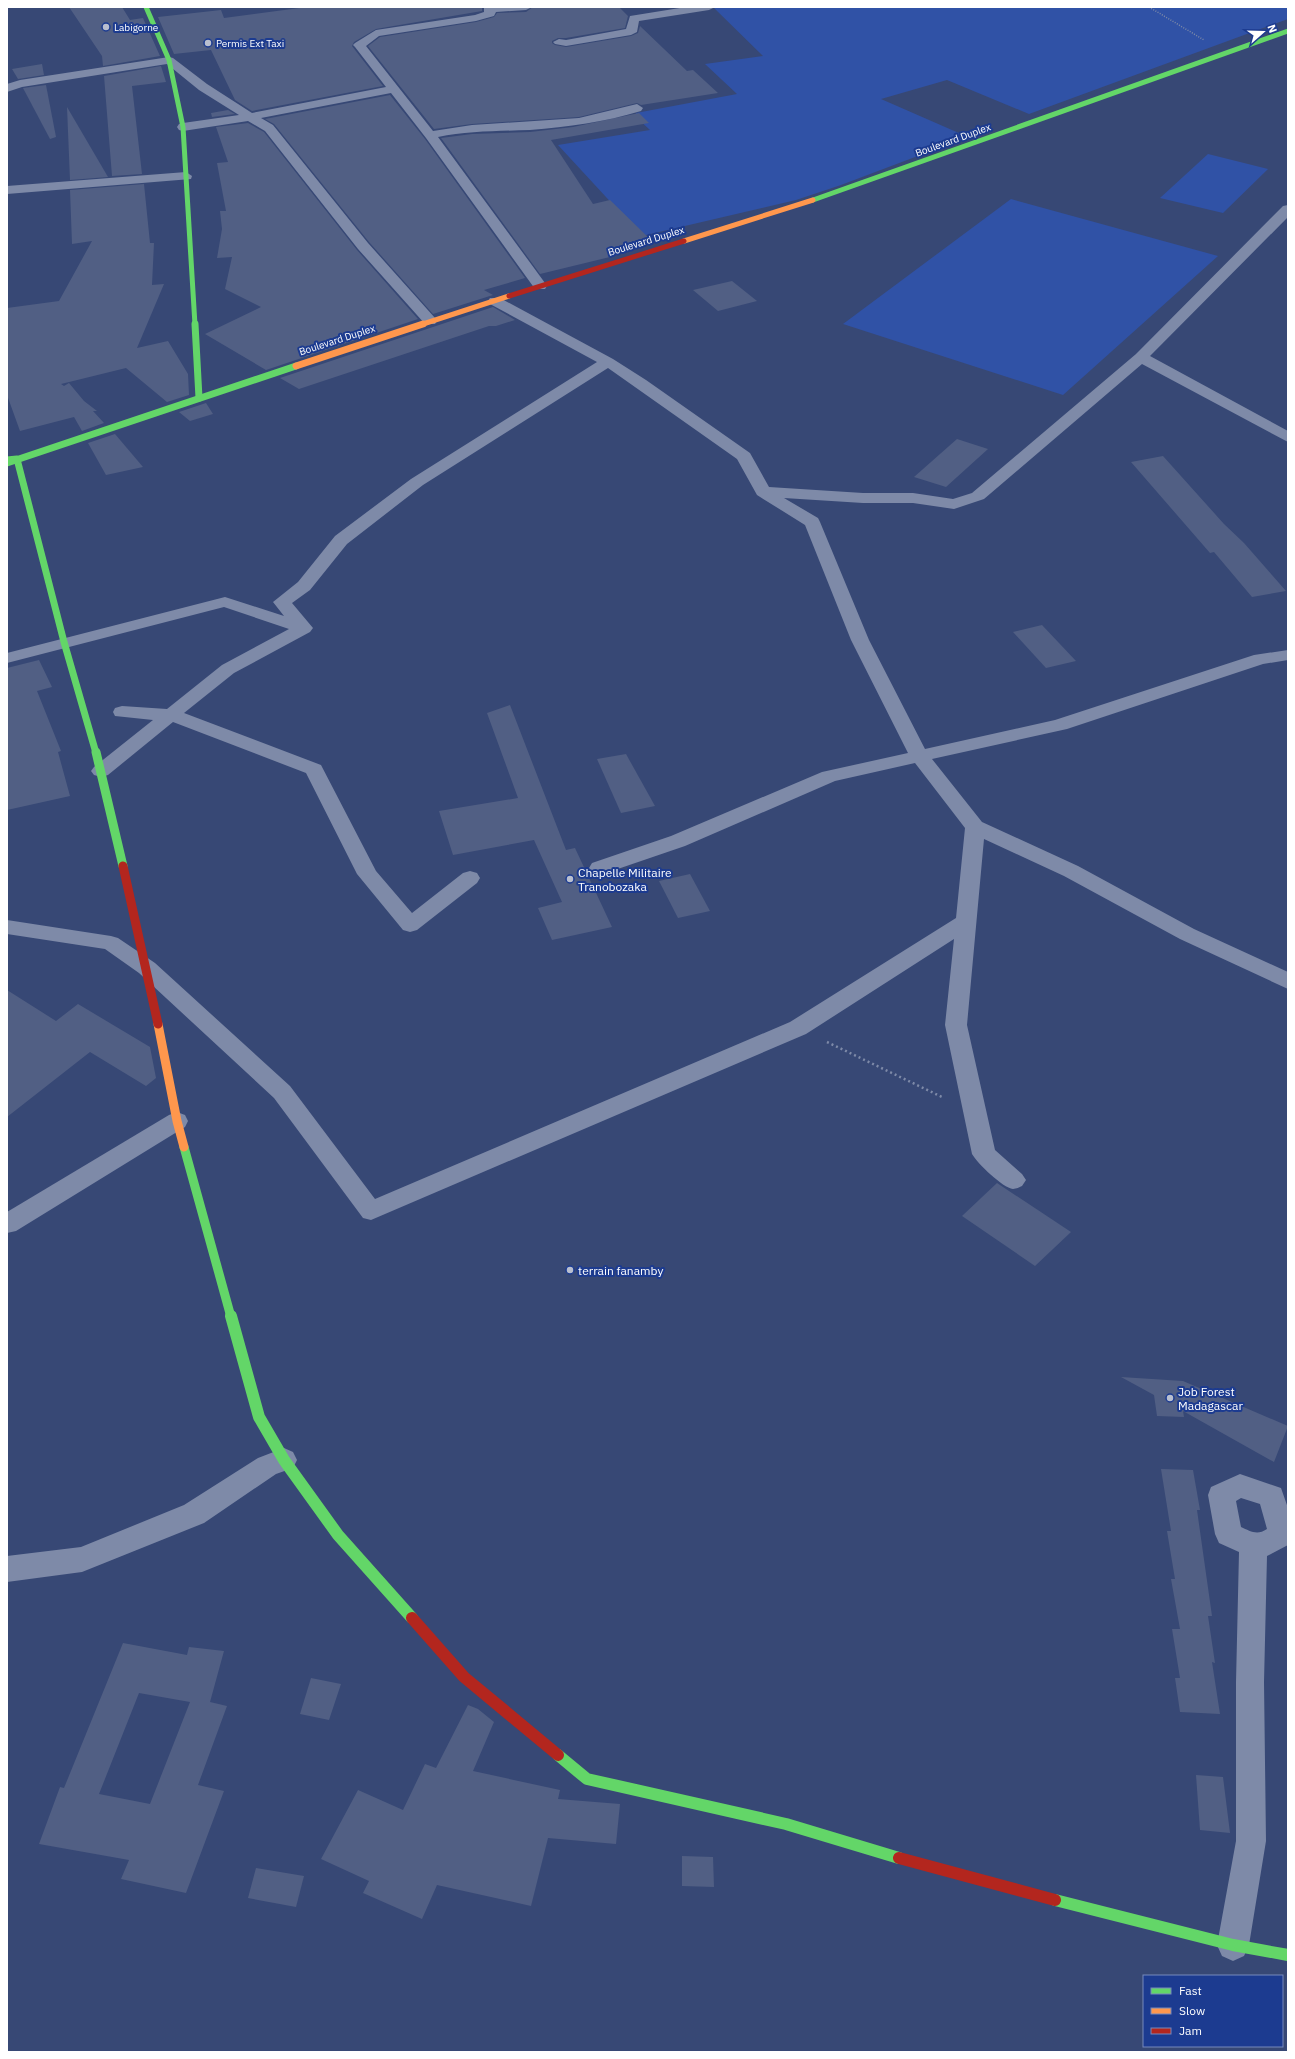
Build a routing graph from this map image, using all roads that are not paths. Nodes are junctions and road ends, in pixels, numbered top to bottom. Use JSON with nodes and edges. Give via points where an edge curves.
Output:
{"nodes":[{"id":1,"x":146,"y":7,"type":"edge"},
{"id":2,"x":526,"y":7,"type":"edge"},
{"id":3,"x":709,"y":7,"type":"edge"},
{"id":4,"x":490,"y":8,"type":"edge"},
{"id":5,"x":1288,"y":31,"type":"edge"},
{"id":6,"x":559,"y":42,"type":"dead end"},
{"id":7,"x":169,"y":60,"type":"junction"},
{"id":8,"x":7,"y":88,"type":"edge"},
{"id":9,"x":393,"y":89,"type":"junction"},
{"id":10,"x":637,"y":108,"type":"dead end"},
{"id":11,"x":250,"y":117,"type":"junction"},
{"id":12,"x":183,"y":127,"type":"junction"},
{"id":13,"x":430,"y":135,"type":"junction"},
{"id":14,"x":186,"y":176,"type":"junction"},
{"id":15,"x":7,"y":190,"type":"edge"},
{"id":16,"x":1285,"y":214,"type":"edge"},
{"id":17,"x":540,"y":286,"type":"junction"},
{"id":18,"x":495,"y":301,"type":"junction"},
{"id":19,"x":430,"y":321,"type":"junction"},
{"id":20,"x":1140,"y":357,"type":"junction"},
{"id":21,"x":608,"y":362,"type":"junction"},
{"id":22,"x":199,"y":398,"type":"junction"},
{"id":23,"x":1288,"y":437,"type":"edge"},
{"id":24,"x":17,"y":459,"type":"junction"},
{"id":25,"x":7,"y":462,"type":"edge"},
{"id":26,"x":763,"y":492,"type":"junction"},
{"id":27,"x":304,"y":628,"type":"junction"},
{"id":28,"x":1288,"y":639,"type":"edge"},
{"id":29,"x":64,"y":642,"type":"junction"},
{"id":30,"x":1288,"y":655,"type":"edge"},
{"id":31,"x":7,"y":658,"type":"edge"},
{"id":32,"x":1260,"y":659,"type":"junction"},
{"id":33,"x":122,"y":712,"type":"dead end"},
{"id":34,"x":172,"y":715,"type":"junction"},
{"id":35,"x":919,"y":756,"type":"junction"},
{"id":36,"x":101,"y":771,"type":"junction"},
{"id":37,"x":976,"y":827,"type":"junction"},
{"id":38,"x":599,"y":868,"type":"dead end"},
{"id":39,"x":470,"y":878,"type":"dead end"},
{"id":40,"x":966,"y":921,"type":"junction"},
{"id":41,"x":7,"y":926,"type":"edge"},
{"id":42,"x":147,"y":968,"type":"junction"},
{"id":43,"x":1288,"y":981,"type":"edge"},
{"id":44,"x":177,"y":1121,"type":"junction"},
{"id":45,"x":1014,"y":1180,"type":"dead end"},
{"id":46,"x":7,"y":1224,"type":"edge"},
{"id":47,"x":284,"y":1460,"type":"junction"},
{"id":48,"x":1253,"y":1546,"type":"dead end"},
{"id":49,"x":7,"y":1569,"type":"edge"},
{"id":50,"x":1233,"y":1945,"type":"junction"},
{"id":51,"x":1288,"y":1955,"type":"edge"}],
"edges":[{"from":1,"to":7,"type":"main road"},
{"from":2,"to":4,"type":"street"},
{"from":3,"to":6,"type":"street","via":[[634,18],[631,32]]},
{"from":4,"to":9,"type":"street","via":[[490,14],[476,18],[376,33],[359,45]]},
{"from":5,"to":17,"type":"main road","name":"Boulevard Duplex","via":[[846,190]]},
{"from":7,"to":8,"type":"street"},
{"from":7,"to":11,"type":"street","via":[[203,87]]},
{"from":7,"to":12,"type":"main road"},
{"from":9,"to":11,"type":"street"},
{"from":9,"to":13,"type":"street"},
{"from":10,"to":13,"type":"street","via":[[588,120],[544,125],[455,129]]},
{"from":11,"to":12,"type":"street"},
{"from":11,"to":19,"type":"street","via":[[269,128],[363,246]]},
{"from":12,"to":14,"type":"main road"},
{"from":13,"to":17,"type":"street"},
{"from":14,"to":15,"type":"street"},
{"from":14,"to":22,"type":"main road"},
{"from":16,"to":20,"type":"street"},
{"from":17,"to":18,"type":"main road","name":"Boulevard Duplex"},
{"from":18,"to":19,"type":"main road","name":"Boulevard Duplex"},
{"from":18,"to":21,"type":"street"},
{"from":19,"to":22,"type":"main road","name":"Boulevard Duplex"},
{"from":20,"to":23,"type":"street"},
{"from":20,"to":26,"type":"street","via":[[978,496],[954,504],[913,498]]},
{"from":21,"to":26,"type":"street","via":[[744,456]]},
{"from":21,"to":27,"type":"street","via":[[418,482],[341,540],[304,586],[282,602]]},
{"from":22,"to":24,"type":"main road","name":"Boulevard Duplex"},
{"from":24,"to":25,"type":"main road","name":"Boulevard Duplex"},
{"from":24,"to":29,"type":"main road"},
{"from":26,"to":35,"type":"street","via":[[812,522],[860,640]]},
{"from":27,"to":29,"type":"street","via":[[226,602]]},
{"from":27,"to":34,"type":"street","via":[[228,669]]},
{"from":28,"to":32,"type":"street"},
{"from":29,"to":31,"type":"street"},
{"from":29,"to":36,"type":"main road"},
{"from":30,"to":32,"type":"street"},
{"from":32,"to":35,"type":"street","via":[[1060,725]]},
{"from":33,"to":34,"type":"street"},
{"from":34,"to":36,"type":"street"},
{"from":34,"to":39,"type":"street","via":[[314,769],[367,874],[410,925]]},
{"from":35,"to":37,"type":"street"},
{"from":35,"to":38,"type":"street","via":[[829,776],[678,841]]},
{"from":36,"to":42,"type":"main road"},
{"from":37,"to":40,"type":"street"},
{"from":37,"to":43,"type":"street","via":[[1071,871],[1187,934]]},
{"from":40,"to":42,"type":"street","via":[[798,1028],[371,1211],[282,1092]]},
{"from":40,"to":45,"type":"street","via":[[956,1025],[984,1154]]},
{"from":41,"to":42,"type":"street","via":[[111,943]]},
{"from":42,"to":44,"type":"main road"},
{"from":44,"to":46,"type":"street"},
{"from":44,"to":47,"type":"main road","via":[[259,1417]]},
{"from":47,"to":49,"type":"street","via":[[267,1466],[194,1514],[82,1560]]},
{"from":47,"to":50,"type":"main road","via":[[338,1535],[464,1678],[587,1779],[786,1824],[951,1873]]},
{"from":48,"to":50,"type":"street","via":[[1250,1682],[1251,1841]]},
{"from":50,"to":51,"type":"main road"}]}
